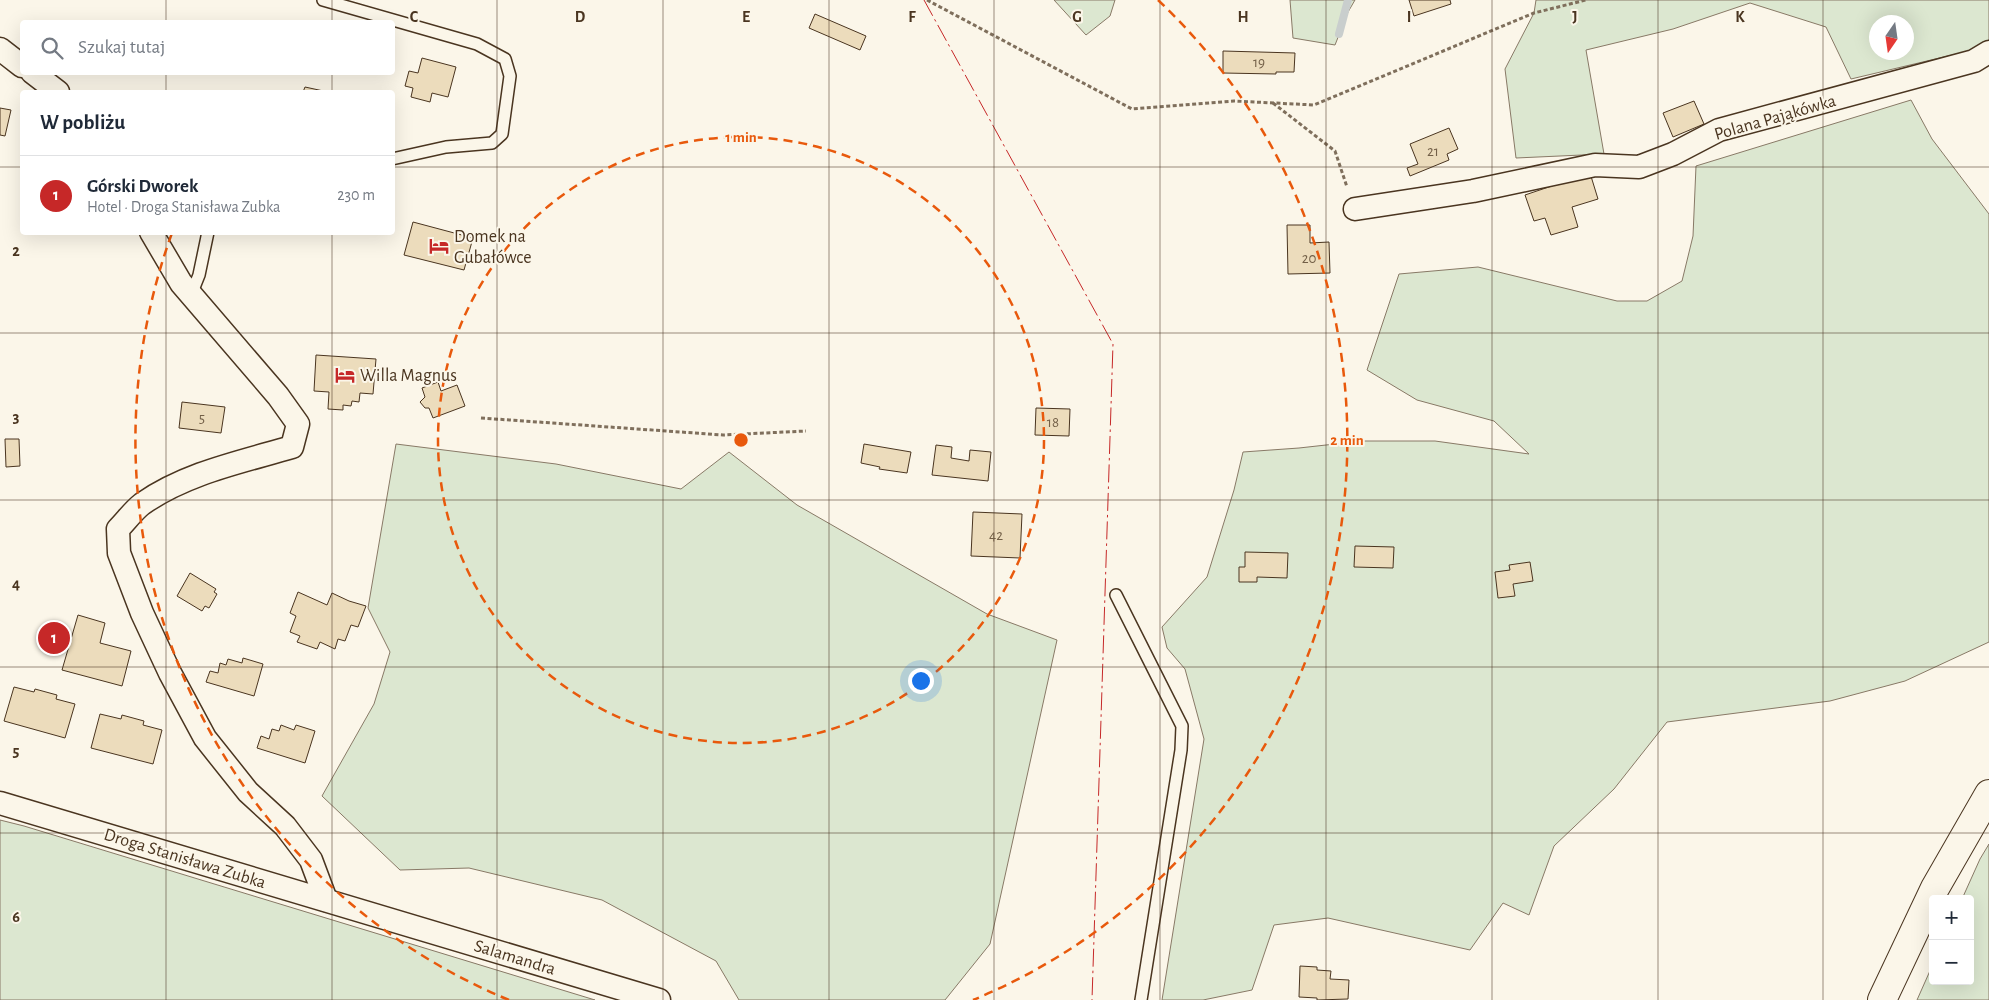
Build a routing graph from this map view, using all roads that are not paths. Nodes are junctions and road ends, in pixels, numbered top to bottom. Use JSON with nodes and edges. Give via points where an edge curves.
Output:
{"nodes":[{"id":1,"x":323,"y":0,"type":"edge"},
{"id":2,"x":393,"y":20,"type":"edge"},
{"id":3,"x":395,"y":21,"type":"edge"},
{"id":4,"x":0,"y":49,"type":"edge"},
{"id":5,"x":1989,"y":52,"type":"edge"},
{"id":6,"x":20,"y":64,"type":"edge"},
{"id":7,"x":36,"y":75,"type":"edge"},
{"id":8,"x":55,"y":90,"type":"edge"},
{"id":9,"x":395,"y":158,"type":"edge"},
{"id":10,"x":1355,"y":209,"type":"road end"},
{"id":11,"x":153,"y":235,"type":"edge"},
{"id":12,"x":207,"y":235,"type":"edge"},
{"id":13,"x":192,"y":295,"type":"junction"},
{"id":14,"x":1116,"y":594,"type":"dead end"},
{"id":15,"x":1989,"y":794,"type":"edge"},
{"id":16,"x":0,"y":803,"type":"edge"},
{"id":17,"x":326,"y":900,"type":"junction"},
{"id":18,"x":371,"y":914,"type":"joint"},
{"id":19,"x":659,"y":1000,"type":"edge"},
{"id":20,"x":1141,"y":1000,"type":"edge"},
{"id":21,"x":1882,"y":1000,"type":"edge"}],
"edges":[{"from":1,"to":2,"type":"lane"},
{"from":3,"to":9,"type":"lane","via":[[477,44],[505,58],[510,76],[502,134],[492,142],[446,147]]},
{"from":4,"to":6,"type":"street"},
{"from":5,"to":10,"type":"street","name":"Polana Pająkówka","via":[[1974,62],[1719,130],[1639,168],[1595,166],[1473,191]]},
{"from":7,"to":8,"type":"street"},
{"from":11,"to":13,"type":"street","via":[[181,283]]},
{"from":12,"to":13,"type":"lane"},
{"from":13,"to":17,"type":"street","via":[[298,424],[292,447],[205,472],[170,487],[140,506],[118,529],[119,553],[170,673],[206,738],[248,792],[285,826],[311,860]]},
{"from":14,"to":20,"type":"lane","via":[[1182,726],[1181,750]]},
{"from":15,"to":21,"type":"street","via":[[1935,888]]},
{"from":16,"to":17,"type":"street","name":"Droga Stanisława Zubka"},
{"from":17,"to":18,"type":"street","name":"Droga Stanisława Zubka"},
{"from":18,"to":19,"type":"street","name":"Salamandra"}]}
